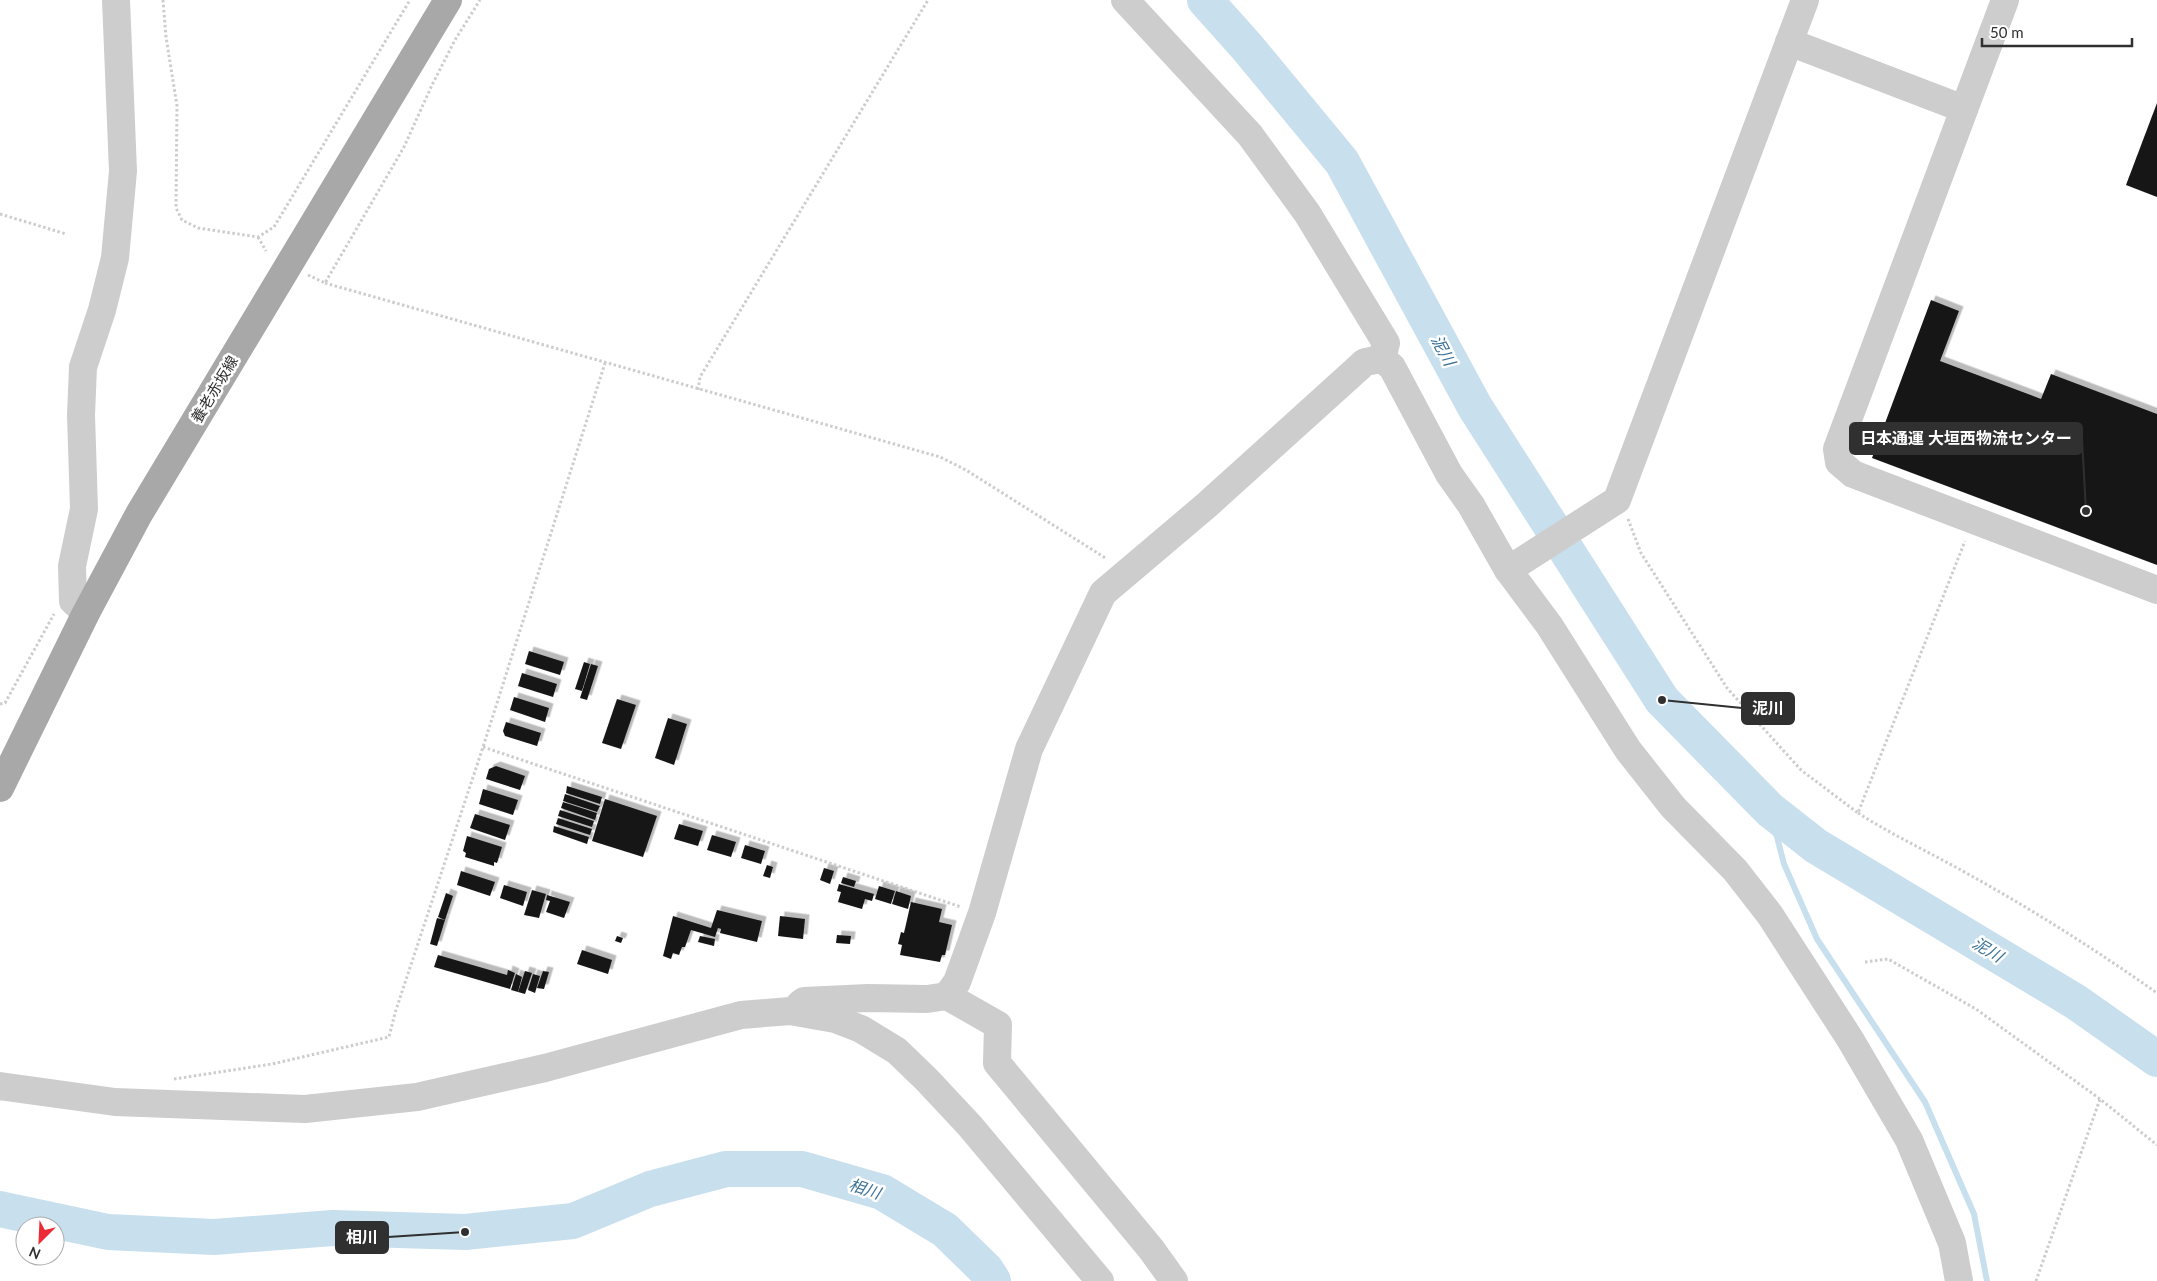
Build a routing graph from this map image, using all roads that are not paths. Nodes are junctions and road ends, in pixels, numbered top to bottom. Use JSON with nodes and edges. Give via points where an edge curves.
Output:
{"nodes":[{"id":1,"x":116,"y":0,"type":"edge"},
{"id":2,"x":448,"y":0,"type":"edge"},
{"id":3,"x":1126,"y":0,"type":"edge"},
{"id":4,"x":1805,"y":0,"type":"edge"},
{"id":5,"x":2005,"y":0,"type":"edge"},
{"id":6,"x":1789,"y":42,"type":"junction"},
{"id":7,"x":1964,"y":110,"type":"junction"},
{"id":8,"x":1382,"y":359,"type":"junction"},
{"id":9,"x":1514,"y":566,"type":"junction"},
{"id":10,"x":2157,"y":590,"type":"edge"},
{"id":11,"x":79,"y":607,"type":"junction"},
{"id":12,"x":0,"y":788,"type":"edge"},
{"id":13,"x":947,"y":996,"type":"junction"},
{"id":14,"x":790,"y":1011,"type":"junction"},
{"id":15,"x":0,"y":1086,"type":"edge"},
{"id":16,"x":1100,"y":1281,"type":"edge"},
{"id":17,"x":1174,"y":1281,"type":"edge"},
{"id":18,"x":1959,"y":1281,"type":"edge"}],
"edges":[{"from":1,"to":11,"type":"street","via":[[123,172],[115,258],[83,368],[84,510],[72,566]]},
{"from":2,"to":11,"type":"main road","name":"養老赤坂線","via":[[139,514]]},
{"from":3,"to":8,"type":"street","via":[[1250,135],[1307,213],[1386,343]]},
{"from":4,"to":6,"type":"street"},
{"from":5,"to":7,"type":"street"},
{"from":6,"to":7,"type":"street"},
{"from":6,"to":9,"type":"street","via":[[1612,502]]},
{"from":7,"to":10,"type":"street","via":[[1837,449],[1839,462],[1853,474]]},
{"from":8,"to":9,"type":"street","via":[[1392,367],[1449,474]]},
{"from":8,"to":13,"type":"street","via":[[1365,362],[1208,504],[1103,593],[1029,749],[982,914],[958,982]]},
{"from":9,"to":18,"type":"street","via":[[1628,750],[1673,807],[1735,870],[1770,915],[1850,1039],[1909,1140],[1952,1243]]},
{"from":11,"to":12,"type":"main road","name":"養老赤坂線"},
{"from":13,"to":14,"type":"street","via":[[804,1001]]},
{"from":13,"to":17,"type":"street","via":[[998,1025],[997,1064]]},
{"from":14,"to":15,"type":"street","via":[[741,1015],[545,1068],[417,1097],[305,1109],[115,1102]]},
{"from":14,"to":16,"type":"street","via":[[835,1019],[861,1029],[897,1051],[970,1126]]}]}
